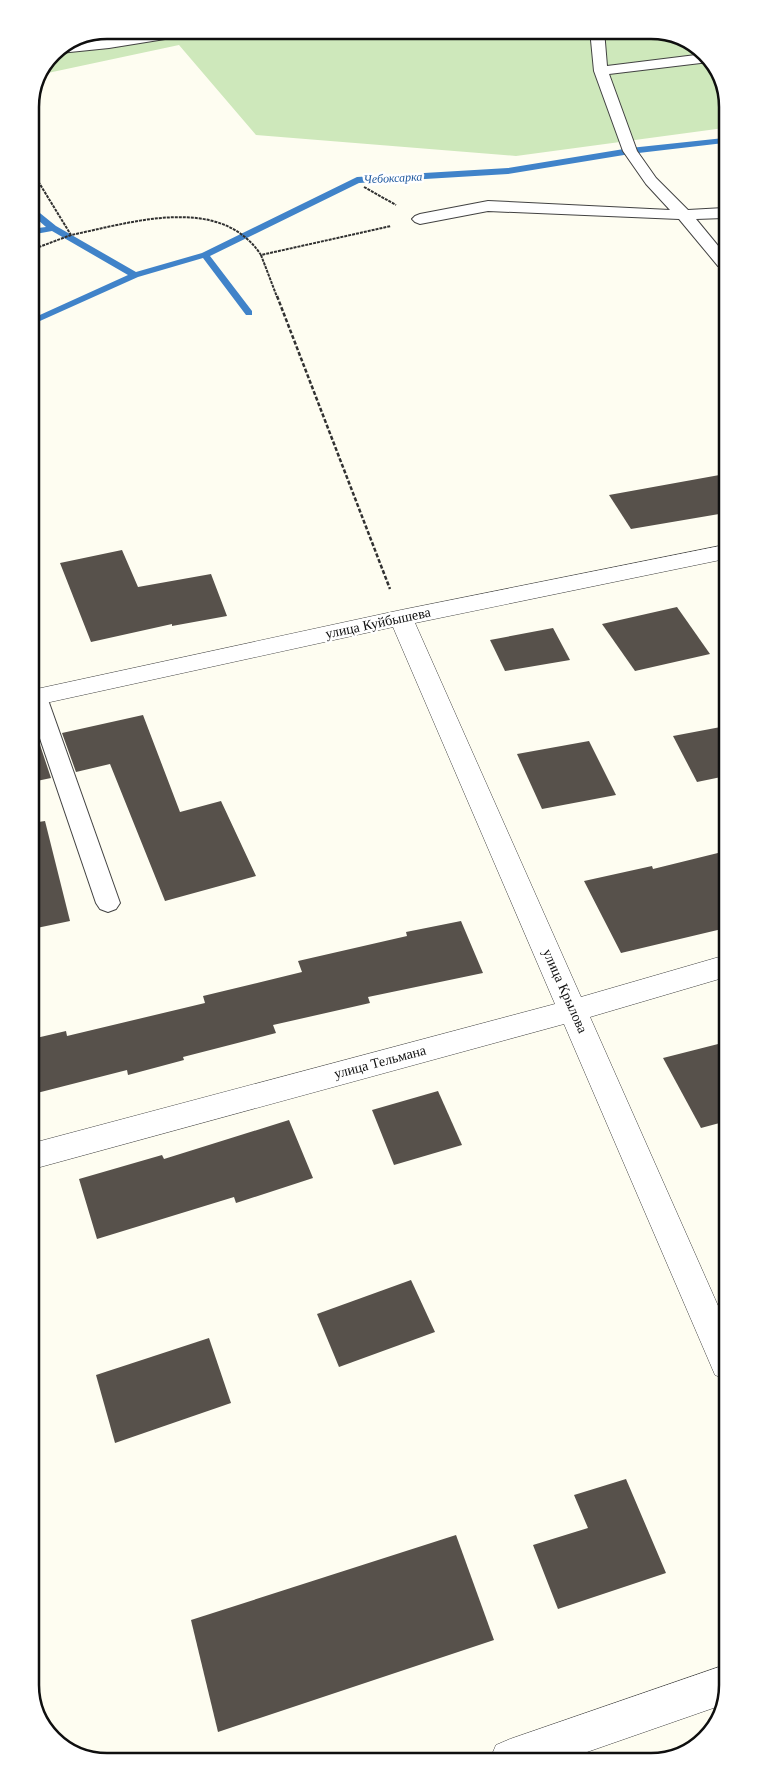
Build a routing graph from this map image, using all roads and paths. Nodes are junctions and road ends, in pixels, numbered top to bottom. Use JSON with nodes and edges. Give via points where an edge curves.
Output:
{"nodes":[{"id":1,"x":140,"y":39,"type":"edge"},
{"id":2,"x":598,"y":39,"type":"edge"},
{"id":3,"x":72,"y":49,"type":"edge"},
{"id":4,"x":699,"y":59,"type":"edge"},
{"id":5,"x":600,"y":71,"type":"junction"},
{"id":6,"x":39,"y":183,"type":"edge"},
{"id":7,"x":364,"y":187,"type":"dead end"},
{"id":8,"x":719,"y":213,"type":"edge"},
{"id":9,"x":684,"y":215,"type":"junction"},
{"id":10,"x":420,"y":219,"type":"junction"},
{"id":11,"x":71,"y":235,"type":"junction"},
{"id":12,"x":39,"y":247,"type":"edge"},
{"id":13,"x":261,"y":256,"type":"junction"},
{"id":14,"x":719,"y":257,"type":"edge"},
{"id":15,"x":719,"y":553,"type":"edge"},
{"id":16,"x":401,"y":618,"type":"junction"},
{"id":17,"x":39,"y":696,"type":"edge"},
{"id":18,"x":39,"y":711,"type":"edge"},
{"id":19,"x":108,"y":903,"type":"dead end"},
{"id":20,"x":719,"y":968,"type":"edge"},
{"id":21,"x":574,"y":1010,"type":"junction"},
{"id":22,"x":39,"y":1154,"type":"edge"},
{"id":23,"x":719,"y":1345,"type":"edge"},
{"id":24,"x":719,"y":1686,"type":"edge"},
{"id":25,"x":527,"y":1753,"type":"edge"}],
"edges":[{"from":1,"to":3,"type":"lane"},
{"from":2,"to":5,"type":"lane"},
{"from":4,"to":5,"type":"lane"},
{"from":5,"to":9,"type":"lane","via":[[630,151],[651,181]]},
{"from":6,"to":11,"type":"path"},
{"from":7,"to":10,"type":"path"},
{"from":8,"to":9,"type":"lane"},
{"from":9,"to":10,"type":"lane","via":[[488,206]]},
{"from":9,"to":14,"type":"lane"},
{"from":10,"to":13,"type":"path"},
{"from":11,"to":12,"type":"path"},
{"from":11,"to":13,"type":"path","via":[[172,216],[219,221],[249,238]]},
{"from":13,"to":16,"type":"path"},
{"from":15,"to":16,"type":"street","name":"улица Куйбышева"},
{"from":16,"to":17,"type":"street","name":"улица Куйбышева"},
{"from":16,"to":21,"type":"street","name":"улица Крылова"},
{"from":18,"to":19,"type":"lane"},
{"from":20,"to":21,"type":"street","name":"улица Тельмана"},
{"from":21,"to":22,"type":"street","name":"улица Тельмана"},
{"from":21,"to":23,"type":"street","name":"улица Крылова"},
{"from":24,"to":25,"type":"street"}]}
